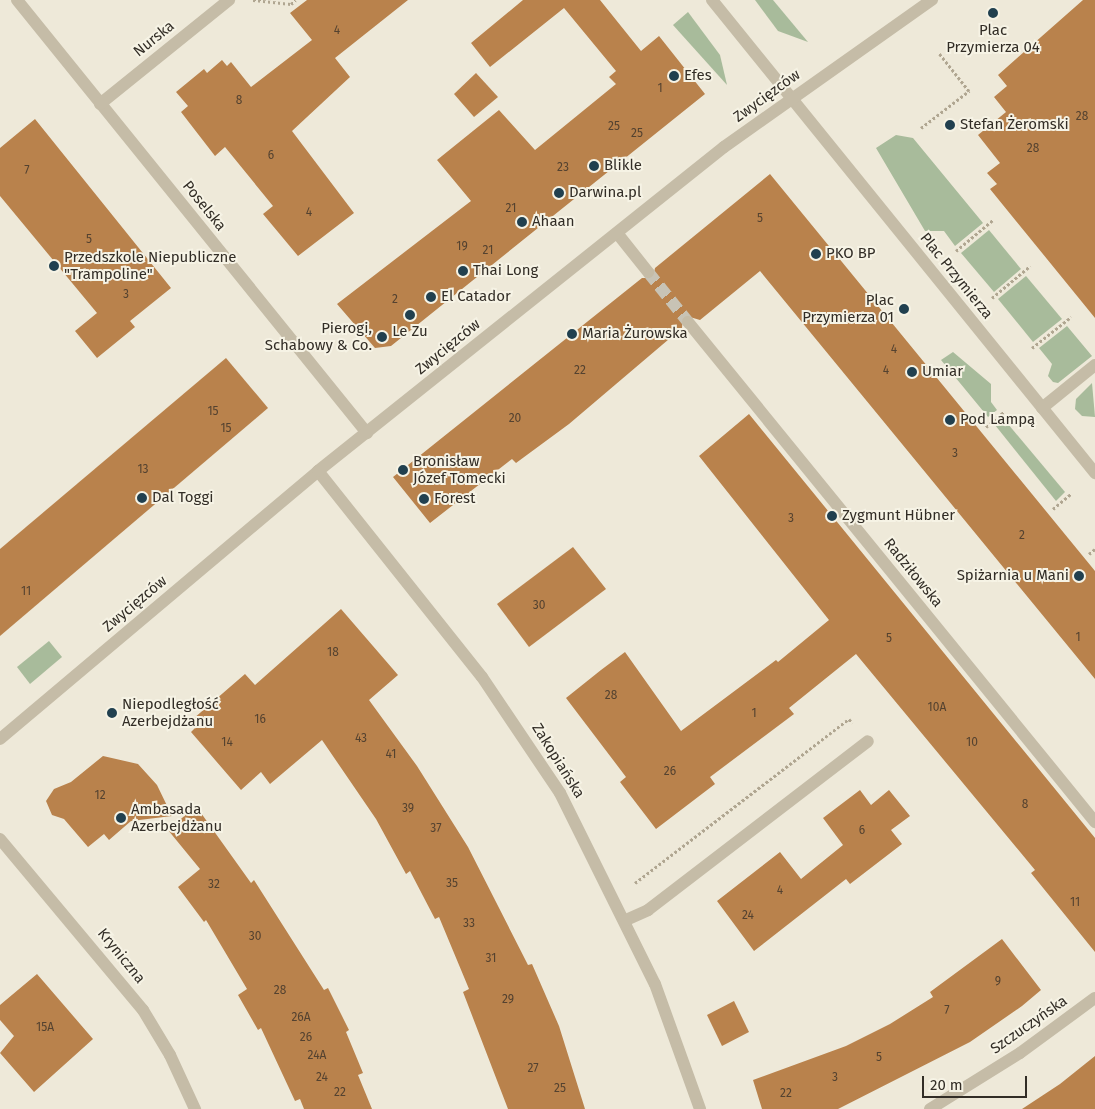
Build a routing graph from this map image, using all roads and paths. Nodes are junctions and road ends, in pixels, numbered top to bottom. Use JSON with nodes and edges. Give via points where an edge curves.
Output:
{"nodes":[{"id":1,"x":17,"y":0,"type":"edge"},
{"id":2,"x":229,"y":0,"type":"edge"},
{"id":3,"x":250,"y":0,"type":"edge"},
{"id":4,"x":296,"y":0,"type":"edge"},
{"id":5,"x":712,"y":0,"type":"edge"},
{"id":6,"x":932,"y":0,"type":"edge"},
{"id":7,"x":939,"y":53,"type":"dead end"},
{"id":8,"x":792,"y":97,"type":"junction"},
{"id":9,"x":100,"y":104,"type":"junction"},
{"id":10,"x":921,"y":128,"type":"dead end"},
{"id":11,"x":993,"y":220,"type":"dead end"},
{"id":12,"x":617,"y":233,"type":"junction"},
{"id":13,"x":956,"y":251,"type":"dead end"},
{"id":14,"x":1030,"y":266,"type":"dead end"},
{"id":15,"x":648,"y":272,"type":"tunnel mouth"},
{"id":16,"x":992,"y":298,"type":"dead end"},
{"id":17,"x":1071,"y":317,"type":"dead end"},
{"id":18,"x":688,"y":322,"type":"tunnel mouth"},
{"id":19,"x":1032,"y":348,"type":"dead end"},
{"id":20,"x":1095,"y":365,"type":"edge"},
{"id":21,"x":1042,"y":408,"type":"junction"},
{"id":22,"x":1004,"y":412,"type":"dead end"},
{"id":23,"x":986,"y":427,"type":"dead end"},
{"id":24,"x":367,"y":433,"type":"junction"},
{"id":25,"x":318,"y":471,"type":"junction"},
{"id":26,"x":1095,"y":474,"type":"edge"},
{"id":27,"x":1071,"y":494,"type":"dead end"},
{"id":28,"x":1053,"y":510,"type":"dead end"},
{"id":29,"x":1095,"y":548,"type":"edge"},
{"id":30,"x":1089,"y":554,"type":"dead end"},
{"id":31,"x":0,"y":739,"type":"edge"},
{"id":32,"x":868,"y":740,"type":"dead end"},
{"id":33,"x":1095,"y":822,"type":"edge"},
{"id":34,"x":0,"y":839,"type":"edge"},
{"id":35,"x":626,"y":920,"type":"junction"},
{"id":36,"x":1095,"y":998,"type":"edge"},
{"id":37,"x":195,"y":1109,"type":"edge"},
{"id":38,"x":700,"y":1109,"type":"edge"},
{"id":39,"x":930,"y":1109,"type":"edge"}],
"edges":[{"from":1,"to":9,"type":"street","name":"Poselska"},
{"from":2,"to":9,"type":"street","name":"Nurska"},
{"from":3,"to":4,"type":"path","via":[[291,4]]},
{"from":5,"to":8,"type":"street","name":"Plac Przymierza"},
{"from":6,"to":8,"type":"street","name":"Zwycięzców"},
{"from":7,"to":10,"type":"path","via":[[969,92]]},
{"from":8,"to":12,"type":"street","name":"Zwycięzców"},
{"from":8,"to":21,"type":"street","name":"Plac Przymierza"},
{"from":9,"to":24,"type":"street","name":"Poselska"},
{"from":11,"to":13,"type":"path"},
{"from":12,"to":15,"type":"street"},
{"from":12,"to":24,"type":"street","name":"Zwycięzców"},
{"from":14,"to":16,"type":"path"},
{"from":17,"to":19,"type":"path"},
{"from":18,"to":33,"type":"street","name":"Radziłowska"},
{"from":20,"to":21,"type":"street"},
{"from":21,"to":26,"type":"street","name":"Plac Przymierza"},
{"from":22,"to":23,"type":"path"},
{"from":24,"to":25,"type":"street","name":"Zwycięzców"},
{"from":25,"to":31,"type":"street","name":"Zwycięzców"},
{"from":25,"to":35,"type":"street","name":"Zakopiańska","via":[[400,570],[531,745]]},
{"from":27,"to":28,"type":"path"},
{"from":29,"to":30,"type":"path"},
{"from":32,"to":35,"type":"street","via":[[648,910]]},
{"from":34,"to":37,"type":"street","name":"Kryniczna","via":[[143,1010],[170,1055]]},
{"from":35,"to":38,"type":"street","name":"Zakopiańska","via":[[679,1044]]},
{"from":36,"to":39,"type":"street","name":"Szczuczyńska","via":[[1020,1053]]}]}
